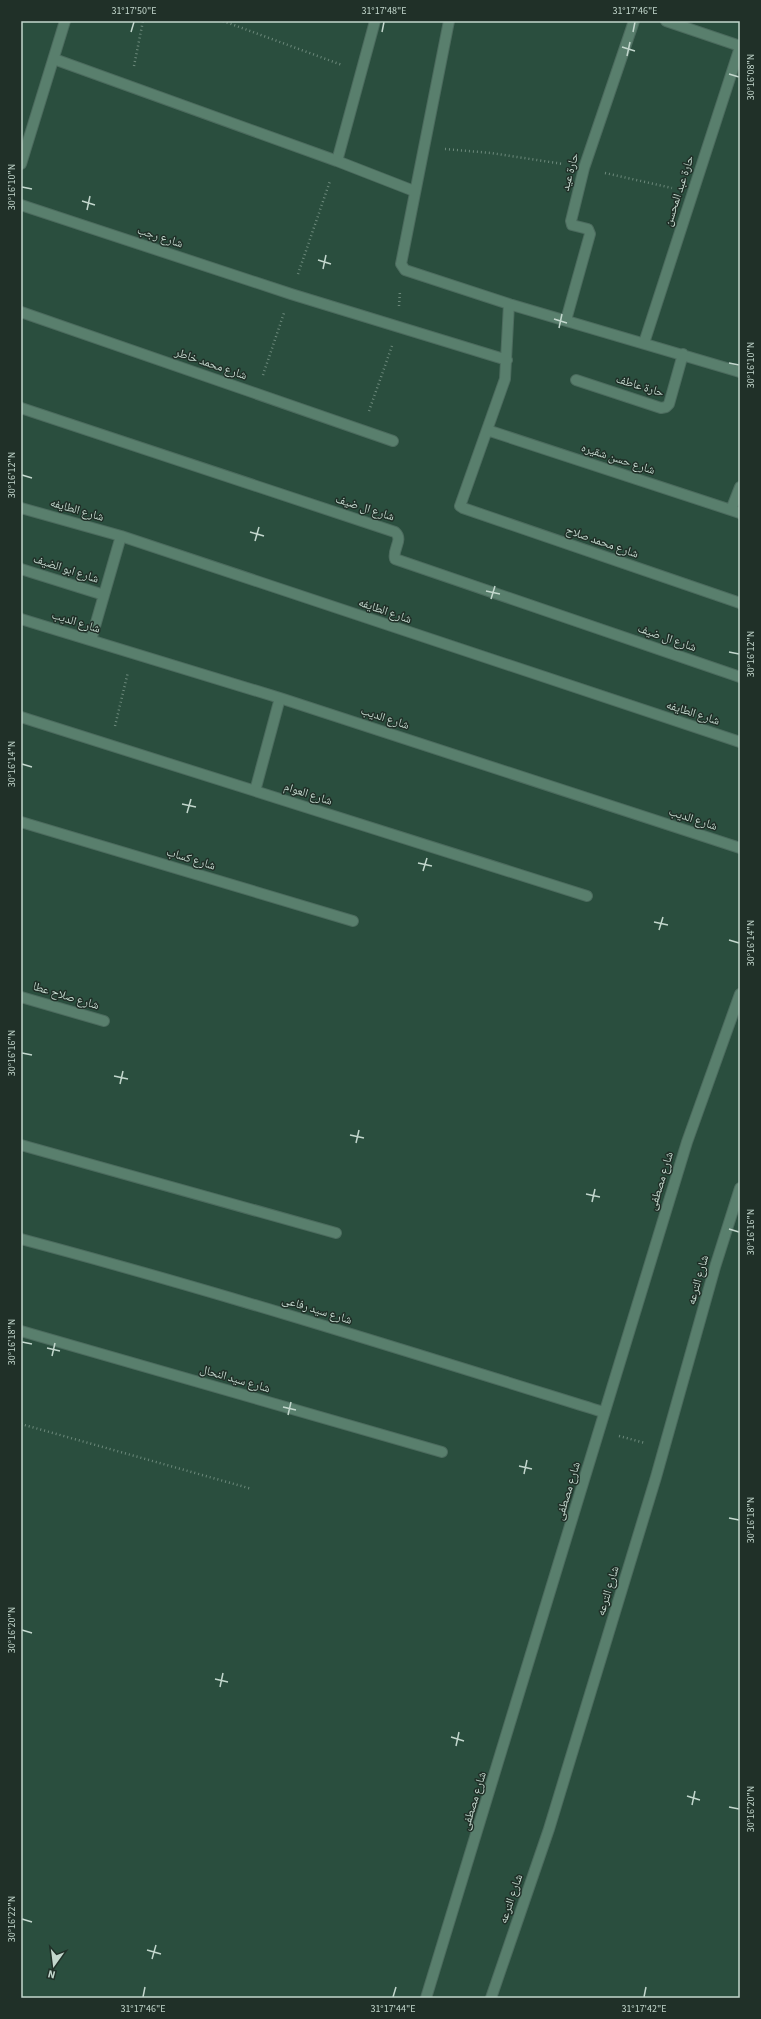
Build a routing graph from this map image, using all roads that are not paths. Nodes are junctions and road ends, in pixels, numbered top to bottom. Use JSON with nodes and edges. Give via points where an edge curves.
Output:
{"nodes":[{"id":1,"x":65,"y":21,"type":"edge"},
{"id":2,"x":375,"y":21,"type":"edge"},
{"id":3,"x":449,"y":21,"type":"edge"},
{"id":4,"x":634,"y":21,"type":"edge"},
{"id":5,"x":666,"y":21,"type":"edge"},
{"id":6,"x":682,"y":24,"type":"edge"},
{"id":7,"x":740,"y":46,"type":"edge"},
{"id":8,"x":54,"y":59,"type":"junction"},
{"id":9,"x":338,"y":161,"type":"junction"},
{"id":10,"x":21,"y":164,"type":"edge"},
{"id":11,"x":414,"y":191,"type":"junction"},
{"id":12,"x":21,"y":205,"type":"edge"},
{"id":13,"x":509,"y":304,"type":"junction"},
{"id":14,"x":21,"y":312,"type":"edge"},
{"id":15,"x":566,"y":320,"type":"junction"},
{"id":16,"x":644,"y":343,"type":"junction"},
{"id":17,"x":683,"y":354,"type":"junction"},
{"id":18,"x":507,"y":360,"type":"junction"},
{"id":19,"x":740,"y":372,"type":"edge"},
{"id":20,"x":576,"y":380,"type":"dead end"},
{"id":21,"x":21,"y":408,"type":"edge"},
{"id":22,"x":487,"y":430,"type":"junction"},
{"id":23,"x":393,"y":441,"type":"dead end"},
{"id":24,"x":740,"y":487,"type":"edge"},
{"id":25,"x":21,"y":508,"type":"edge"},
{"id":26,"x":735,"y":512,"type":"edge"},
{"id":27,"x":121,"y":536,"type":"junction"},
{"id":28,"x":21,"y":569,"type":"edge"},
{"id":29,"x":104,"y":595,"type":"junction"},
{"id":30,"x":740,"y":603,"type":"edge"},
{"id":31,"x":21,"y":619,"type":"edge"},
{"id":32,"x":91,"y":640,"type":"junction"},
{"id":33,"x":740,"y":677,"type":"edge"},
{"id":34,"x":280,"y":698,"type":"junction"},
{"id":35,"x":21,"y":717,"type":"edge"},
{"id":36,"x":740,"y":742,"type":"edge"},
{"id":37,"x":255,"y":791,"type":"junction"},
{"id":38,"x":21,"y":822,"type":"edge"},
{"id":39,"x":740,"y":848,"type":"edge"},
{"id":40,"x":586,"y":896,"type":"dead end"},
{"id":41,"x":353,"y":921,"type":"dead end"},
{"id":42,"x":740,"y":994,"type":"edge"},
{"id":43,"x":21,"y":996,"type":"edge"},
{"id":44,"x":104,"y":1021,"type":"dead end"},
{"id":45,"x":21,"y":1145,"type":"edge"},
{"id":46,"x":740,"y":1188,"type":"edge"},
{"id":47,"x":336,"y":1233,"type":"dead end"},
{"id":48,"x":21,"y":1239,"type":"edge"},
{"id":49,"x":21,"y":1331,"type":"edge"},
{"id":50,"x":603,"y":1412,"type":"junction"},
{"id":51,"x":442,"y":1452,"type":"dead end"},
{"id":52,"x":426,"y":1998,"type":"edge"},
{"id":53,"x":491,"y":1998,"type":"edge"}],
"edges":[{"from":1,"to":8,"type":"street"},
{"from":2,"to":9,"type":"street"},
{"from":3,"to":11,"type":"street"},
{"from":4,"to":15,"type":"street","name":"حارة عيد","via":[[584,168],[571,221],[572,225],[588,229],[590,234]]},
{"from":5,"to":6,"type":"street"},
{"from":6,"to":7,"type":"street"},
{"from":7,"to":16,"type":"street","name":"حارة عبد المحسن"},
{"from":8,"to":9,"type":"street"},
{"from":8,"to":10,"type":"street"},
{"from":9,"to":11,"type":"street"},
{"from":11,"to":13,"type":"street","via":[[401,264],[405,270]]},
{"from":12,"to":18,"type":"street","name":"شارع رجب","via":[[291,294]]},
{"from":13,"to":15,"type":"street"},
{"from":13,"to":18,"type":"street"},
{"from":14,"to":23,"type":"street","name":"شارع محمد خاطر"},
{"from":15,"to":16,"type":"street"},
{"from":16,"to":17,"type":"street"},
{"from":17,"to":19,"type":"street"},
{"from":17,"to":20,"type":"street","name":"حارة عاطف","via":[[666,407],[661,408]]},
{"from":18,"to":22,"type":"street","via":[[505,378]]},
{"from":21,"to":33,"type":"street","name":"شارع ال ضيف","via":[[395,532],[399,539],[395,558]]},
{"from":22,"to":26,"type":"street","name":"شارع حسن شقيره"},
{"from":22,"to":30,"type":"street","name":"شارع محمد صلاح","via":[[461,502],[462,508]]},
{"from":24,"to":26,"type":"street"},
{"from":25,"to":27,"type":"street","name":"شارع الطايفه"},
{"from":27,"to":29,"type":"street"},
{"from":27,"to":36,"type":"street","name":"شارع الطايفه"},
{"from":28,"to":29,"type":"street","name":"شارع ابو الضيف"},
{"from":29,"to":32,"type":"street"},
{"from":31,"to":32,"type":"street","name":"شارع الديب"},
{"from":32,"to":34,"type":"street","name":"شارع الديب"},
{"from":34,"to":37,"type":"street"},
{"from":34,"to":39,"type":"street","name":"شارع الديب"},
{"from":35,"to":37,"type":"street","name":"شارع العوام"},
{"from":37,"to":40,"type":"street","name":"شارع العوام"},
{"from":38,"to":41,"type":"street","name":"شارع كساب"},
{"from":42,"to":50,"type":"street","name":"شارع مصطفى","via":[[687,1142]]},
{"from":43,"to":44,"type":"street","name":"شارع صلاح عطا"},
{"from":45,"to":47,"type":"street"},
{"from":46,"to":53,"type":"street","name":"شارع الترعه","via":[[549,1829]]},
{"from":48,"to":50,"type":"street","name":"شارع سيد رفاعى","via":[[188,1285]]},
{"from":49,"to":51,"type":"street","name":"شارع سيد النحال"},
{"from":50,"to":52,"type":"street","name":"شارع مصطفى"}]}
